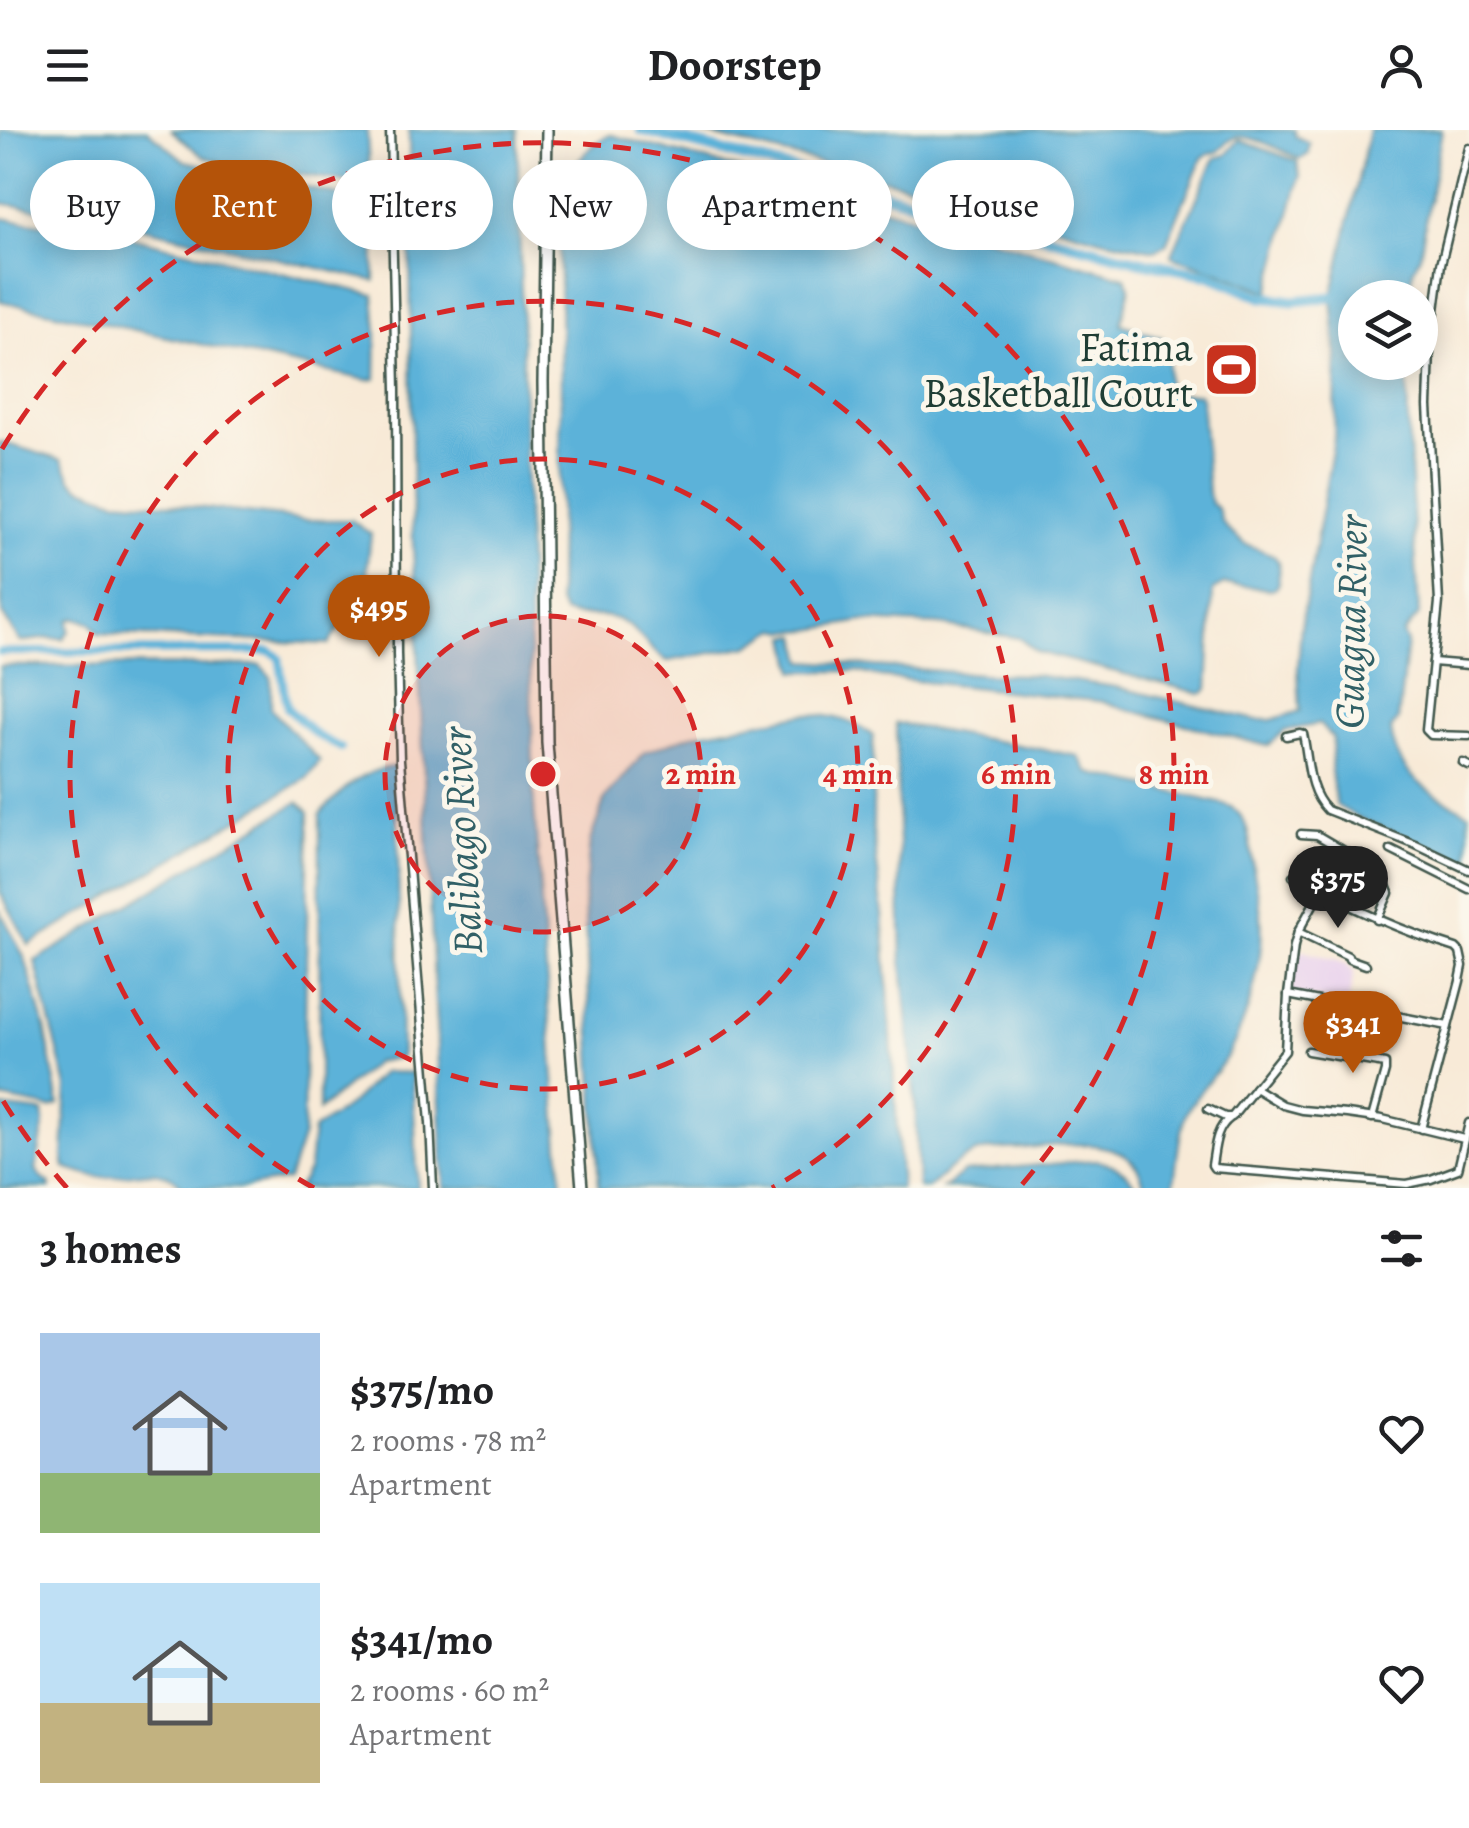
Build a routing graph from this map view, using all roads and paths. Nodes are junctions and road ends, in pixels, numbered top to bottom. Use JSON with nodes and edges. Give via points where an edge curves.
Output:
{"nodes":[{"id":1,"x":390,"y":130,"type":"edge"},
{"id":2,"x":546,"y":130,"type":"edge"},
{"id":3,"x":1469,"y":148,"type":"edge"},
{"id":4,"x":1433,"y":662,"type":"junction"},
{"id":5,"x":1469,"y":665,"type":"edge"},
{"id":6,"x":1286,"y":736,"type":"dead end"},
{"id":7,"x":1469,"y":736,"type":"edge"},
{"id":8,"x":1302,"y":834,"type":"dead end"},
{"id":9,"x":1391,"y":850,"type":"dead end"},
{"id":10,"x":1469,"y":870,"type":"edge"},
{"id":11,"x":1294,"y":876,"type":"dead end"},
{"id":12,"x":1469,"y":889,"type":"edge"},
{"id":13,"x":1320,"y":892,"type":"junction"},
{"id":14,"x":1377,"y":920,"type":"junction"},
{"id":15,"x":1298,"y":932,"type":"junction"},
{"id":16,"x":1366,"y":965,"type":"dead end"},
{"id":17,"x":1288,"y":995,"type":"junction"},
{"id":18,"x":1448,"y":1026,"type":"junction"},
{"id":19,"x":1308,"y":1050,"type":"dead end"},
{"id":20,"x":1256,"y":1088,"type":"junction"},
{"id":21,"x":1208,"y":1110,"type":"dead end"},
{"id":22,"x":1230,"y":1118,"type":"junction"},
{"id":23,"x":1372,"y":1118,"type":"junction"},
{"id":24,"x":1469,"y":1123,"type":"edge"},
{"id":25,"x":1421,"y":1129,"type":"junction"},
{"id":26,"x":1464,"y":1139,"type":"junction"},
{"id":27,"x":1348,"y":1184,"type":"edge"},
{"id":28,"x":434,"y":1188,"type":"edge"},
{"id":29,"x":582,"y":1188,"type":"edge"}],
"edges":[{"from":1,"to":28,"type":"street","via":[[400,760]]},
{"from":2,"to":29,"type":"street","via":[[548,743]]},
{"from":3,"to":4,"type":"street","via":[[1441,264],[1430,350],[1439,602]]},
{"from":4,"to":5,"type":"street"},
{"from":4,"to":7,"type":"street","via":[[1426,730]]},
{"from":6,"to":10,"type":"street","via":[[1303,734],[1314,789],[1327,810]]},
{"from":8,"to":14,"type":"street","via":[[1318,834],[1380,872],[1389,893]]},
{"from":9,"to":12,"type":"street"},
{"from":11,"to":13,"type":"street"},
{"from":13,"to":14,"type":"street"},
{"from":13,"to":15,"type":"street"},
{"from":14,"to":18,"type":"street","via":[[1460,952],[1463,966]]},
{"from":15,"to":16,"type":"street"},
{"from":15,"to":17,"type":"street"},
{"from":17,"to":18,"type":"street"},
{"from":17,"to":20,"type":"street","via":[[1284,1052]]},
{"from":18,"to":25,"type":"street"},
{"from":19,"to":23,"type":"street","via":[[1384,1064]]},
{"from":20,"to":22,"type":"street"},
{"from":20,"to":23,"type":"street","via":[[1302,1110]]},
{"from":21,"to":22,"type":"street"},
{"from":22,"to":27,"type":"street","via":[[1217,1134],[1214,1168]]},
{"from":23,"to":25,"type":"street"},
{"from":24,"to":26,"type":"street"},
{"from":25,"to":26,"type":"street"},
{"from":26,"to":27,"type":"street","via":[[1458,1169],[1450,1173],[1411,1184]]}]}
